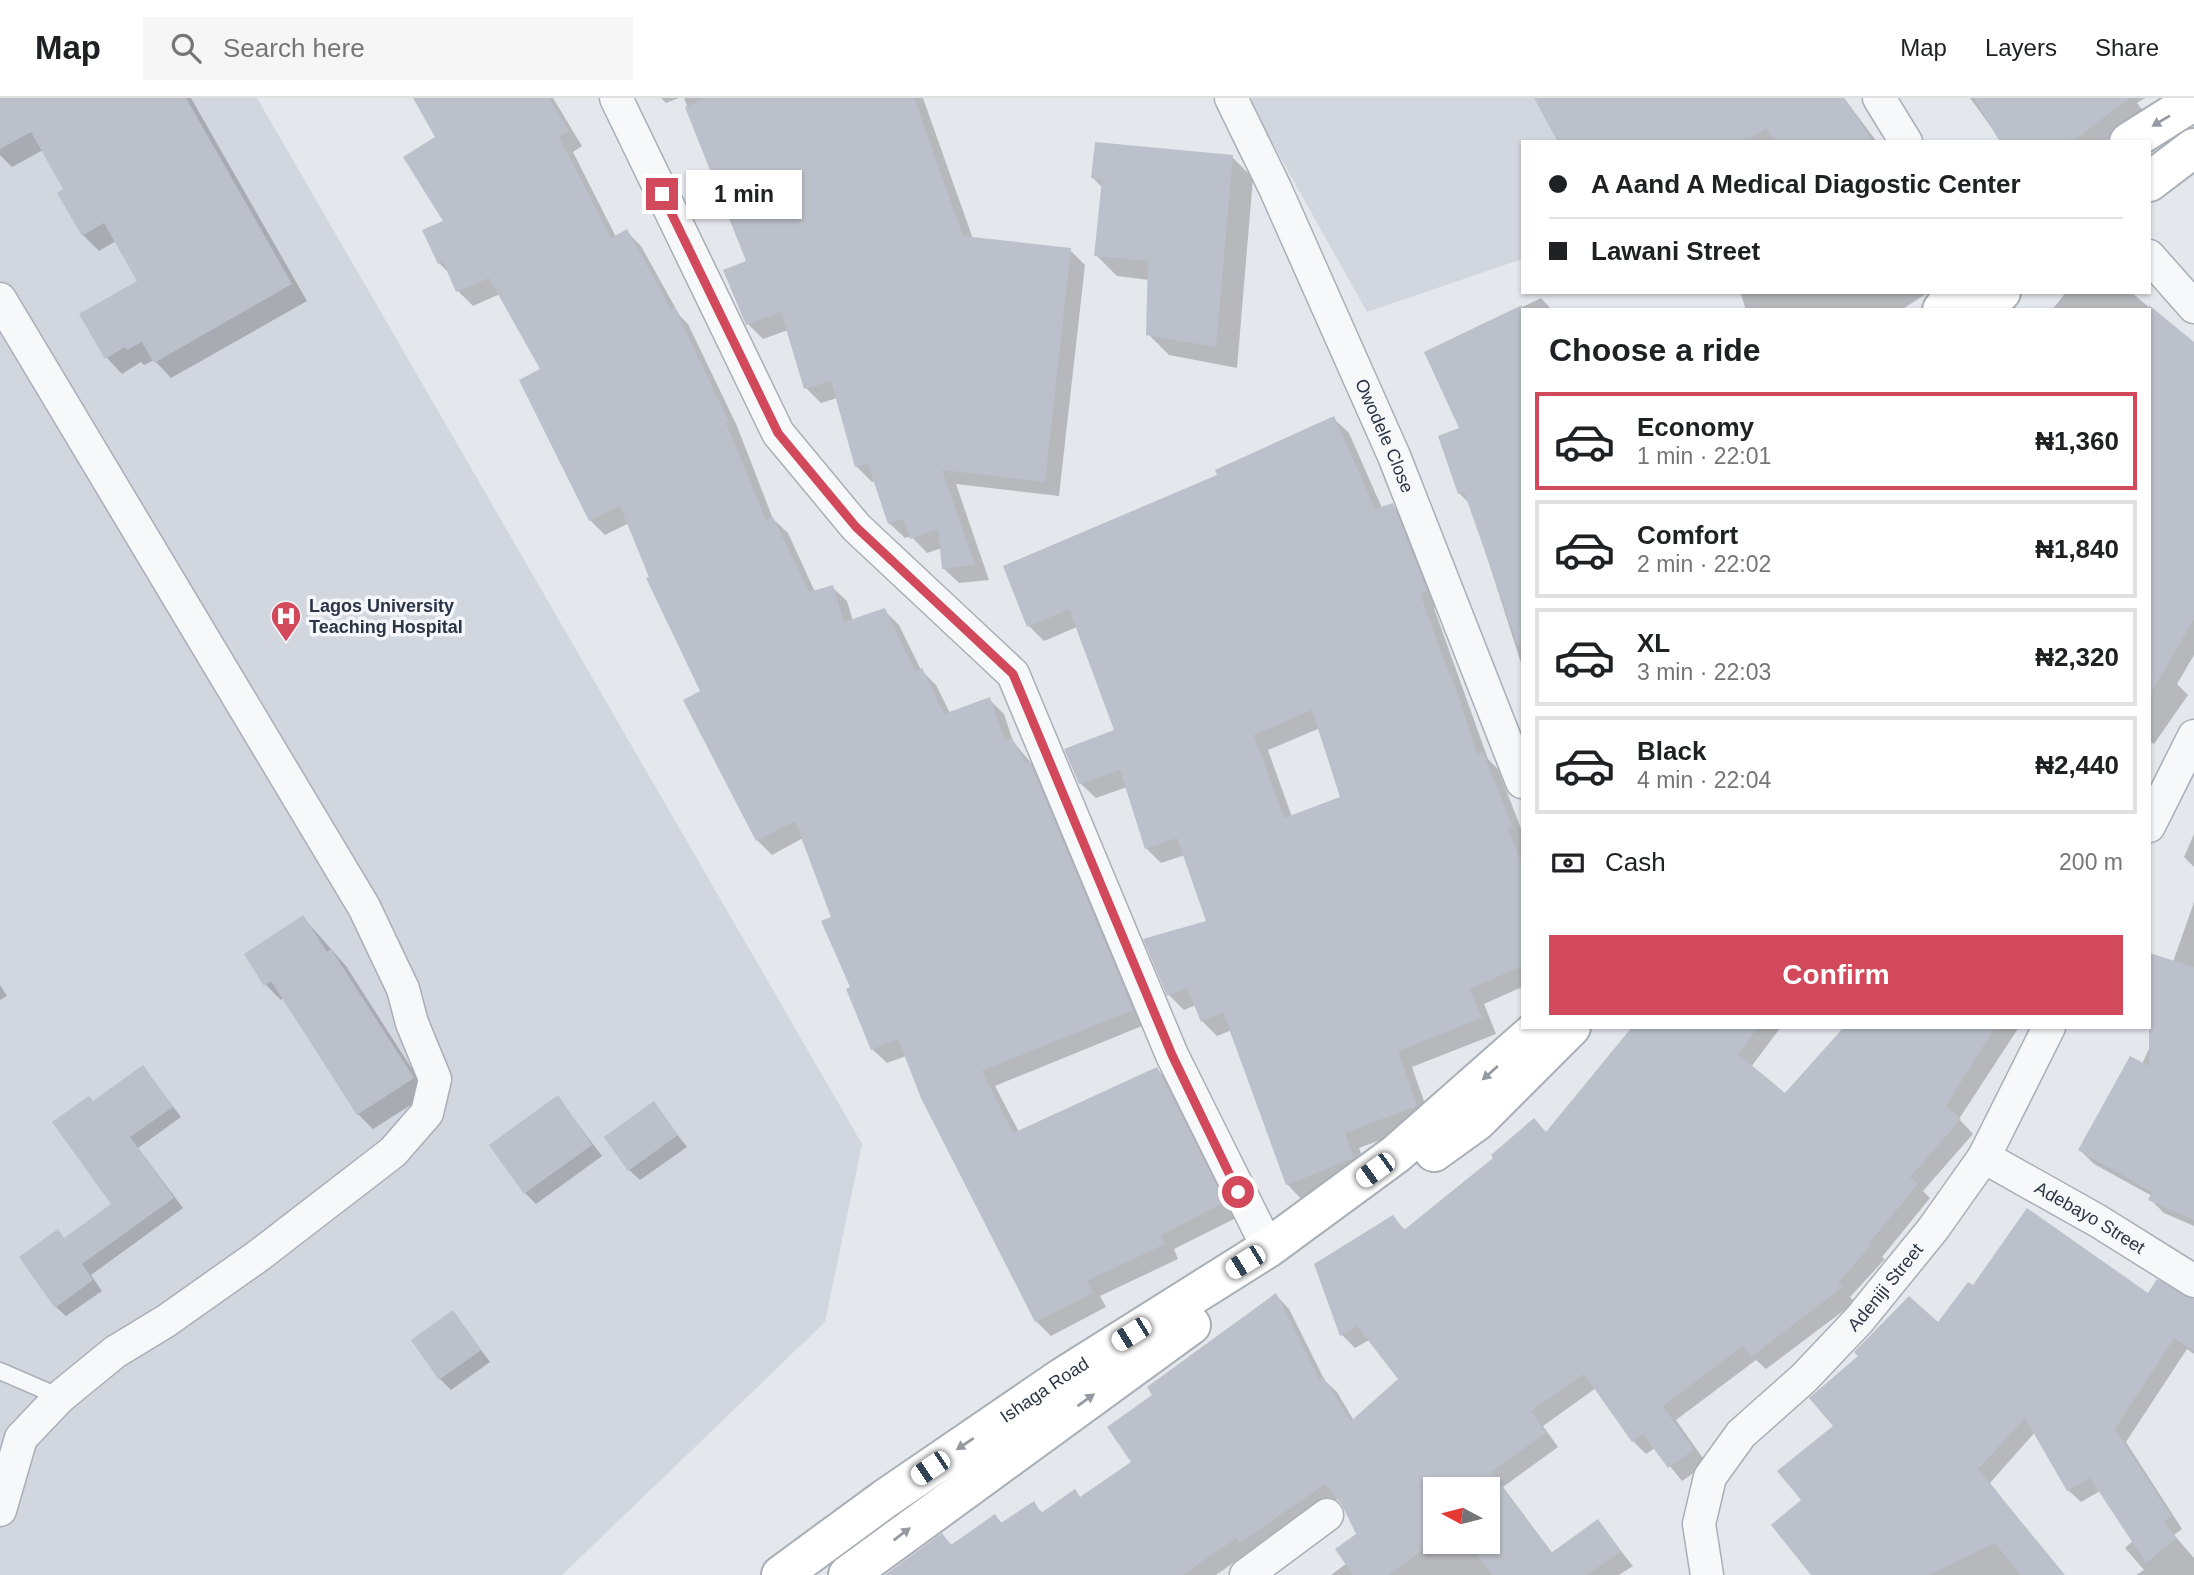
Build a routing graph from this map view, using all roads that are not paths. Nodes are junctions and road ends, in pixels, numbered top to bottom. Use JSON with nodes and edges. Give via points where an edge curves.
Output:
{"nodes":[{"id":1,"x":616,"y":98,"type":"edge"},
{"id":2,"x":1231,"y":98,"type":"edge"},
{"id":3,"x":1879,"y":98,"type":"edge"},
{"id":4,"x":2194,"y":101,"type":"edge"},
{"id":5,"x":1905,"y":140,"type":"edge"},
{"id":6,"x":2132,"y":140,"type":"edge"},
{"id":7,"x":2194,"y":148,"type":"edge"},
{"id":8,"x":2151,"y":180,"type":"edge"},
{"id":9,"x":2151,"y":258,"type":"edge"},
{"id":10,"x":1999,"y":294,"type":"edge"},
{"id":11,"x":0,"y":299,"type":"edge"},
{"id":12,"x":2194,"y":307,"type":"edge"},
{"id":13,"x":1984,"y":308,"type":"edge"},
{"id":14,"x":2194,"y":736,"type":"edge"},
{"id":15,"x":1521,"y":779,"type":"edge"},
{"id":16,"x":2151,"y":822,"type":"edge"},
{"id":17,"x":1538,"y":1029,"type":"edge"},
{"id":18,"x":1570,"y":1029,"type":"edge"},
{"id":19,"x":2048,"y":1029,"type":"edge"},
{"id":20,"x":1984,"y":1157,"type":"junction"},
{"id":21,"x":1268,"y":1248,"type":"junction"},
{"id":22,"x":2194,"y":1281,"type":"edge"},
{"id":23,"x":0,"y":1371,"type":"edge"},
{"id":24,"x":60,"y":1397,"type":"junction"},
{"id":25,"x":0,"y":1510,"type":"edge"},
{"id":26,"x":1326,"y":1515,"type":"dead end"},
{"id":27,"x":781,"y":1575,"type":"edge"},
{"id":28,"x":848,"y":1575,"type":"edge"},
{"id":29,"x":1246,"y":1575,"type":"edge"},
{"id":30,"x":1707,"y":1575,"type":"edge"}],
"edges":[{"from":1,"to":21,"type":"street","via":[[778,433],[856,527],[1013,674],[1172,1055]]},
{"from":2,"to":15,"type":"street","name":"Owodele Close","via":[[1394,456]]},
{"from":3,"to":5,"type":"street"},
{"from":4,"to":6,"type":"main road","one_way":true},
{"from":7,"to":8,"type":"main road"},
{"from":9,"to":12,"type":"street"},
{"from":10,"to":13,"type":"main road"},
{"from":11,"to":24,"type":"street","via":[[364,907],[403,989],[435,1079],[427,1113],[393,1152],[258,1256],[115,1353]]},
{"from":14,"to":16,"type":"street"},
{"from":17,"to":21,"type":"main road","name":"Ishaga Road","one_way":true,"via":[[1396,1154]]},
{"from":28,"to":18,"type":"main road","name":"Ishaga Road","one_way":true,"via":[[1478,1121]]},
{"from":19,"to":20,"type":"street","name":"Adeniji Street"},
{"from":20,"to":22,"type":"street","name":"Adebayo Street","via":[[2098,1220]]},
{"from":20,"to":30,"type":"street","name":"Adeniji Street","via":[[1859,1320],[1741,1434],[1710,1477],[1699,1524]]},
{"from":21,"to":27,"type":"main road","name":"Ishaga Road","one_way":true,"via":[[1063,1377]]},
{"from":23,"to":24,"type":"lane"},
{"from":24,"to":25,"type":"street","via":[[21,1438]]},
{"from":26,"to":29,"type":"street"}]}
